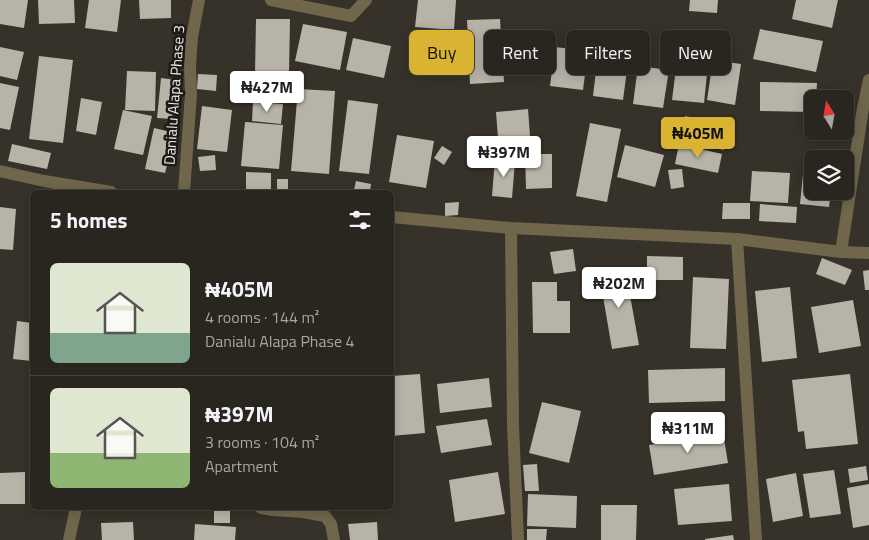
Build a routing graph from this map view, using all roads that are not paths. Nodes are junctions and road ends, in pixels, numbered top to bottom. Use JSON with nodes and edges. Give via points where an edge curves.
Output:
{"nodes":[{"id":1,"x":199,"y":0,"type":"edge"},
{"id":2,"x":271,"y":0,"type":"edge"},
{"id":3,"x":366,"y":0,"type":"edge"},
{"id":4,"x":869,"y":80,"type":"edge"},
{"id":5,"x":0,"y":171,"type":"edge"},
{"id":6,"x":96,"y":190,"type":"edge"},
{"id":7,"x":184,"y":190,"type":"edge"},
{"id":8,"x":394,"y":218,"type":"edge"},
{"id":9,"x":511,"y":228,"type":"junction"},
{"id":10,"x":737,"y":239,"type":"junction"},
{"id":11,"x":841,"y":252,"type":"junction"},
{"id":12,"x":869,"y":253,"type":"edge"},
{"id":13,"x":76,"y":510,"type":"edge"},
{"id":14,"x":273,"y":510,"type":"edge"},
{"id":15,"x":69,"y":540,"type":"edge"},
{"id":16,"x":334,"y":540,"type":"edge"},
{"id":17,"x":518,"y":540,"type":"edge"},
{"id":18,"x":756,"y":540,"type":"edge"}],
"edges":[{"from":1,"to":7,"type":"street","name":"Danialu Alapa Phase 3","via":[[192,37]]},
{"from":2,"to":3,"type":"street","via":[[351,16]]},
{"from":4,"to":11,"type":"street"},
{"from":5,"to":6,"type":"street"},
{"from":8,"to":9,"type":"street"},
{"from":9,"to":10,"type":"street"},
{"from":9,"to":17,"type":"street"},
{"from":10,"to":11,"type":"street"},
{"from":10,"to":18,"type":"street"},
{"from":11,"to":12,"type":"street"},
{"from":13,"to":15,"type":"street"},
{"from":14,"to":16,"type":"street","via":[[325,516],[331,524]]}]}
